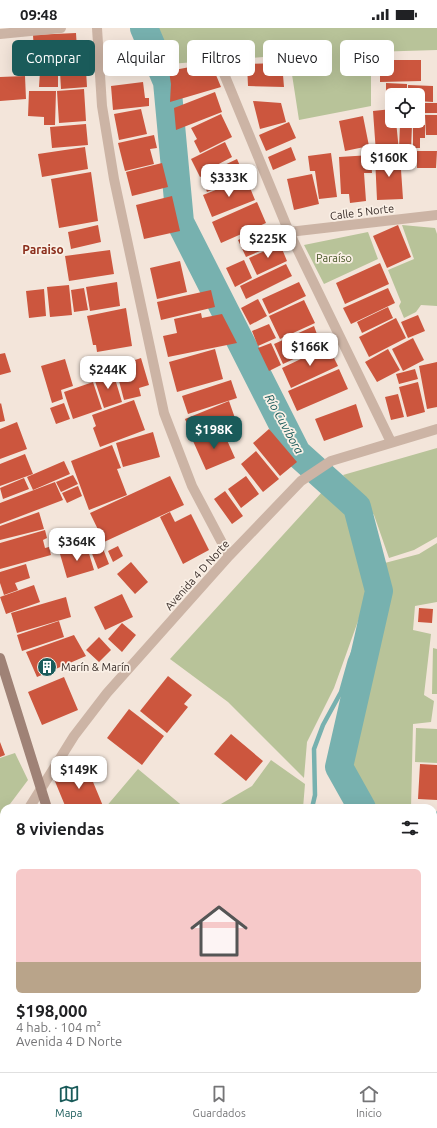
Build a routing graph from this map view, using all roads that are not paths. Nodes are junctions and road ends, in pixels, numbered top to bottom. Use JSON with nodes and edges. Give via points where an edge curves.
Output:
{"nodes":[{"id":1,"x":61,"y":28,"type":"edge"},
{"id":2,"x":97,"y":28,"type":"edge"},
{"id":3,"x":0,"y":34,"type":"edge"},
{"id":4,"x":225,"y":76,"type":"edge"},
{"id":5,"x":437,"y":215,"type":"edge"},
{"id":6,"x":289,"y":232,"type":"junction"},
{"id":7,"x":437,"y":428,"type":"edge"},
{"id":8,"x":391,"y":442,"type":"junction"},
{"id":9,"x":229,"y":556,"type":"junction"},
{"id":10,"x":0,"y":658,"type":"edge"},
{"id":11,"x":41,"y":787,"type":"junction"},
{"id":12,"x":31,"y":804,"type":"edge"},
{"id":13,"x":47,"y":804,"type":"edge"}],
"edges":[{"from":1,"to":3,"type":"street"},
{"from":2,"to":9,"type":"street","via":[[102,106],[114,179],[164,413],[192,486]]},
{"from":4,"to":6,"type":"street"},
{"from":5,"to":6,"type":"street","name":"Calle 5 Norte"},
{"from":6,"to":8,"type":"street"},
{"from":7,"to":8,"type":"street","name":"Avenida 4 D Norte"},
{"from":8,"to":9,"type":"street","name":"Avenida 4 D Norte","via":[[331,461],[301,481]]},
{"from":9,"to":11,"type":"street","name":"Avenida 4 D Norte","via":[[107,693],[74,736]]},
{"from":10,"to":11,"type":"main road"},
{"from":11,"to":12,"type":"street","name":"Avenida 4 D Norte"},
{"from":11,"to":13,"type":"main road"}]}
